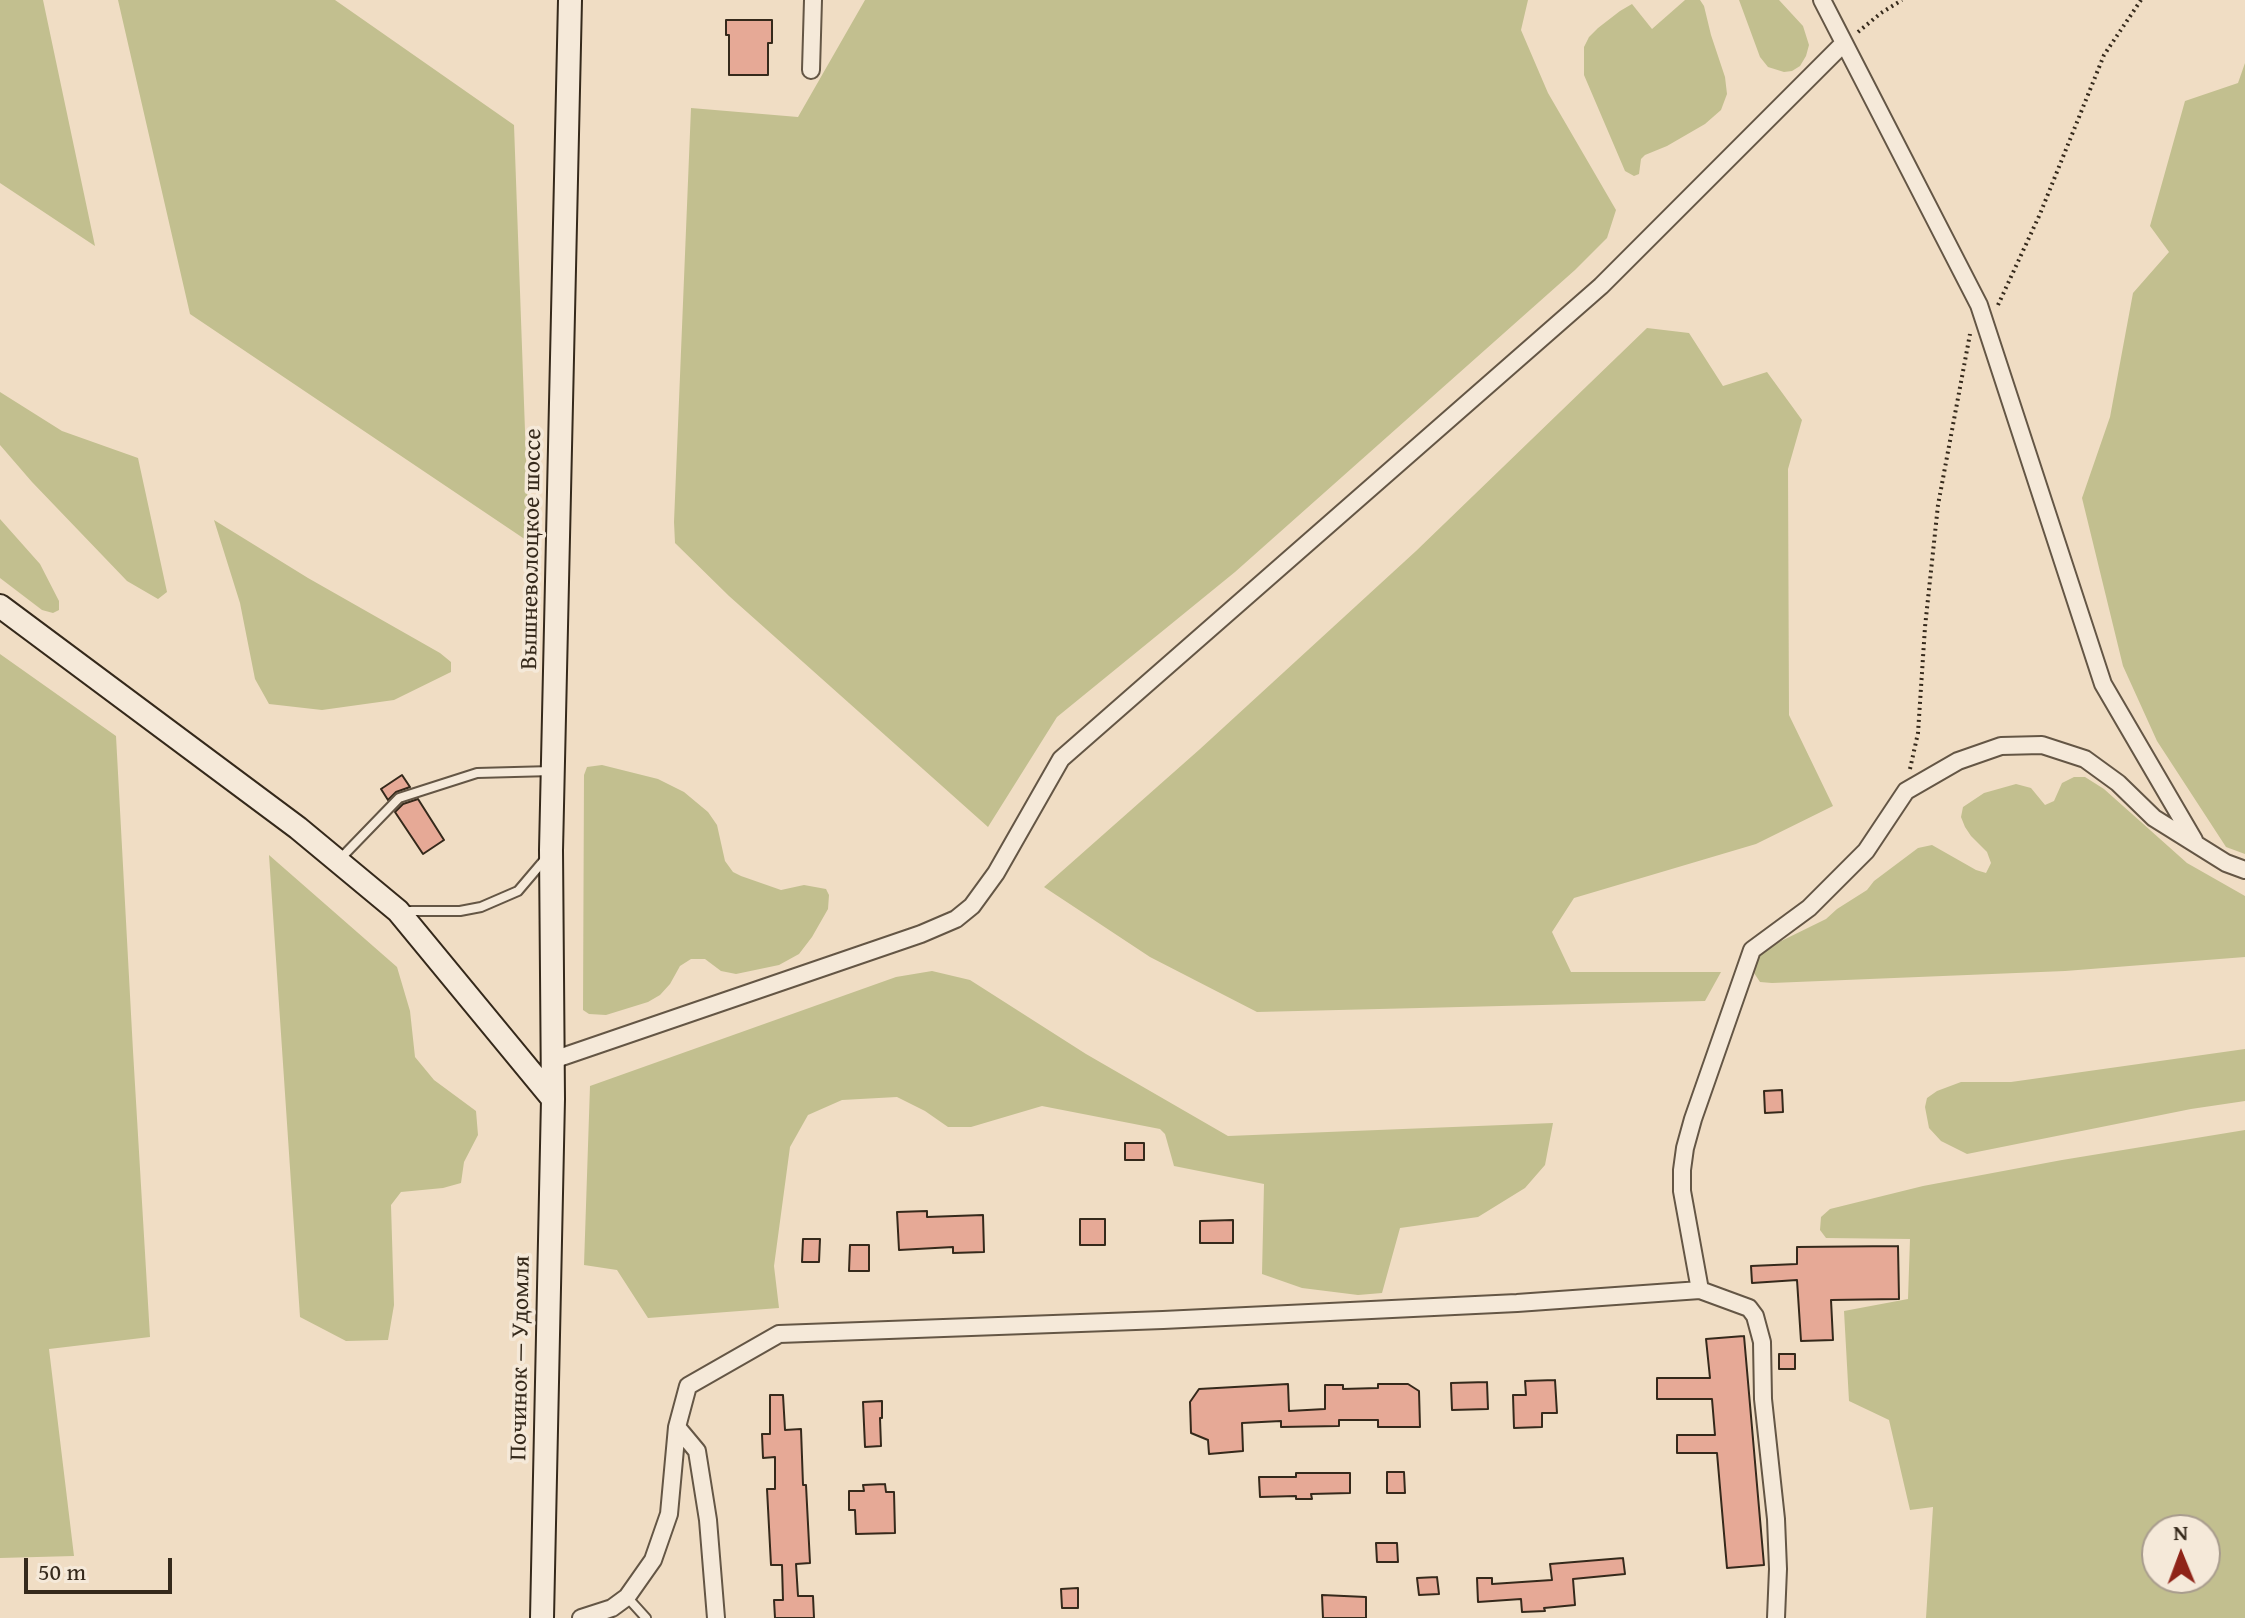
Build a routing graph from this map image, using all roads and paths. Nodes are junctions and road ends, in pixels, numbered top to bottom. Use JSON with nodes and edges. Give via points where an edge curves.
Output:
{"nodes":[{"id":1,"x":570,"y":0,"type":"edge"},
{"id":2,"x":813,"y":0,"type":"edge"},
{"id":3,"x":1822,"y":0,"type":"edge"},
{"id":4,"x":1902,"y":0,"type":"edge"},
{"id":5,"x":2141,"y":0,"type":"edge"},
{"id":6,"x":1844,"y":43,"type":"junction"},
{"id":7,"x":811,"y":70,"type":"dead end"},
{"id":8,"x":1979,"y":305,"type":"junction"},
{"id":9,"x":1986,"y":331,"type":"junction"},
{"id":10,"x":0,"y":606,"type":"edge"},
{"id":11,"x":553,"y":771,"type":"junction"},
{"id":12,"x":1906,"y":791,"type":"junction"},
{"id":13,"x":2197,"y":845,"type":"junction"},
{"id":14,"x":551,"y":850,"type":"junction"},
{"id":15,"x":339,"y":861,"type":"junction"},
{"id":16,"x":2245,"y":870,"type":"edge"},
{"id":17,"x":398,"y":911,"type":"junction"},
{"id":18,"x":553,"y":1060,"type":"junction"},
{"id":19,"x":553,"y":1099,"type":"junction"},
{"id":20,"x":1700,"y":1290,"type":"junction"},
{"id":21,"x":677,"y":1427,"type":"junction"},
{"id":22,"x":627,"y":1597,"type":"junction"},
{"id":23,"x":542,"y":1618,"type":"edge"},
{"id":24,"x":581,"y":1618,"type":"edge"},
{"id":25,"x":646,"y":1618,"type":"edge"},
{"id":26,"x":716,"y":1618,"type":"edge"},
{"id":27,"x":1776,"y":1618,"type":"edge"}],
"edges":[{"from":1,"to":11,"type":"main road","name":"Вышневолоцкое шоссе"},
{"from":2,"to":7,"type":"street"},
{"from":3,"to":6,"type":"street"},
{"from":4,"to":6,"type":"path"},
{"from":5,"to":9,"type":"path","via":[[2104,55]]},
{"from":6,"to":8,"type":"street"},
{"from":6,"to":18,"type":"street","via":[[1601,286],[1061,759],[996,873],[956,919]]},
{"from":8,"to":9,"type":"street"},
{"from":8,"to":12,"type":"path","via":[[1938,505],[1918,733]]},
{"from":9,"to":13,"type":"street","via":[[2103,684]]},
{"from":10,"to":15,"type":"main road"},
{"from":11,"to":14,"type":"main road","name":"Вышневолоцкое шоссе"},
{"from":11,"to":15,"type":"lane","via":[[477,773],[399,798]]},
{"from":12,"to":13,"type":"street","via":[[1958,761],[2001,746],[2042,745],[2085,759],[2154,818]]},
{"from":12,"to":20,"type":"street","via":[[1866,851],[1809,908],[1752,950],[1685,1148],[1682,1191]]},
{"from":13,"to":16,"type":"street"},
{"from":14,"to":17,"type":"lane","via":[[518,891],[502,899],[460,911]]},
{"from":14,"to":18,"type":"main road","name":"Вышневолоцкое шоссе"},
{"from":15,"to":17,"type":"main road"},
{"from":17,"to":19,"type":"main road"},
{"from":18,"to":19,"type":"main road","name":"Вышневолоцкое шоссе"},
{"from":19,"to":23,"type":"main road","name":"Починок — Удомля"},
{"from":20,"to":21,"type":"street","via":[[1517,1303],[779,1334],[688,1386]]},
{"from":20,"to":27,"type":"street","via":[[1749,1308],[1762,1342],[1776,1519]]},
{"from":21,"to":22,"type":"street","via":[[669,1514],[653,1560]]},
{"from":21,"to":26,"type":"street","via":[[697,1451]]},
{"from":22,"to":24,"type":"street"},
{"from":22,"to":25,"type":"lane"}]}
